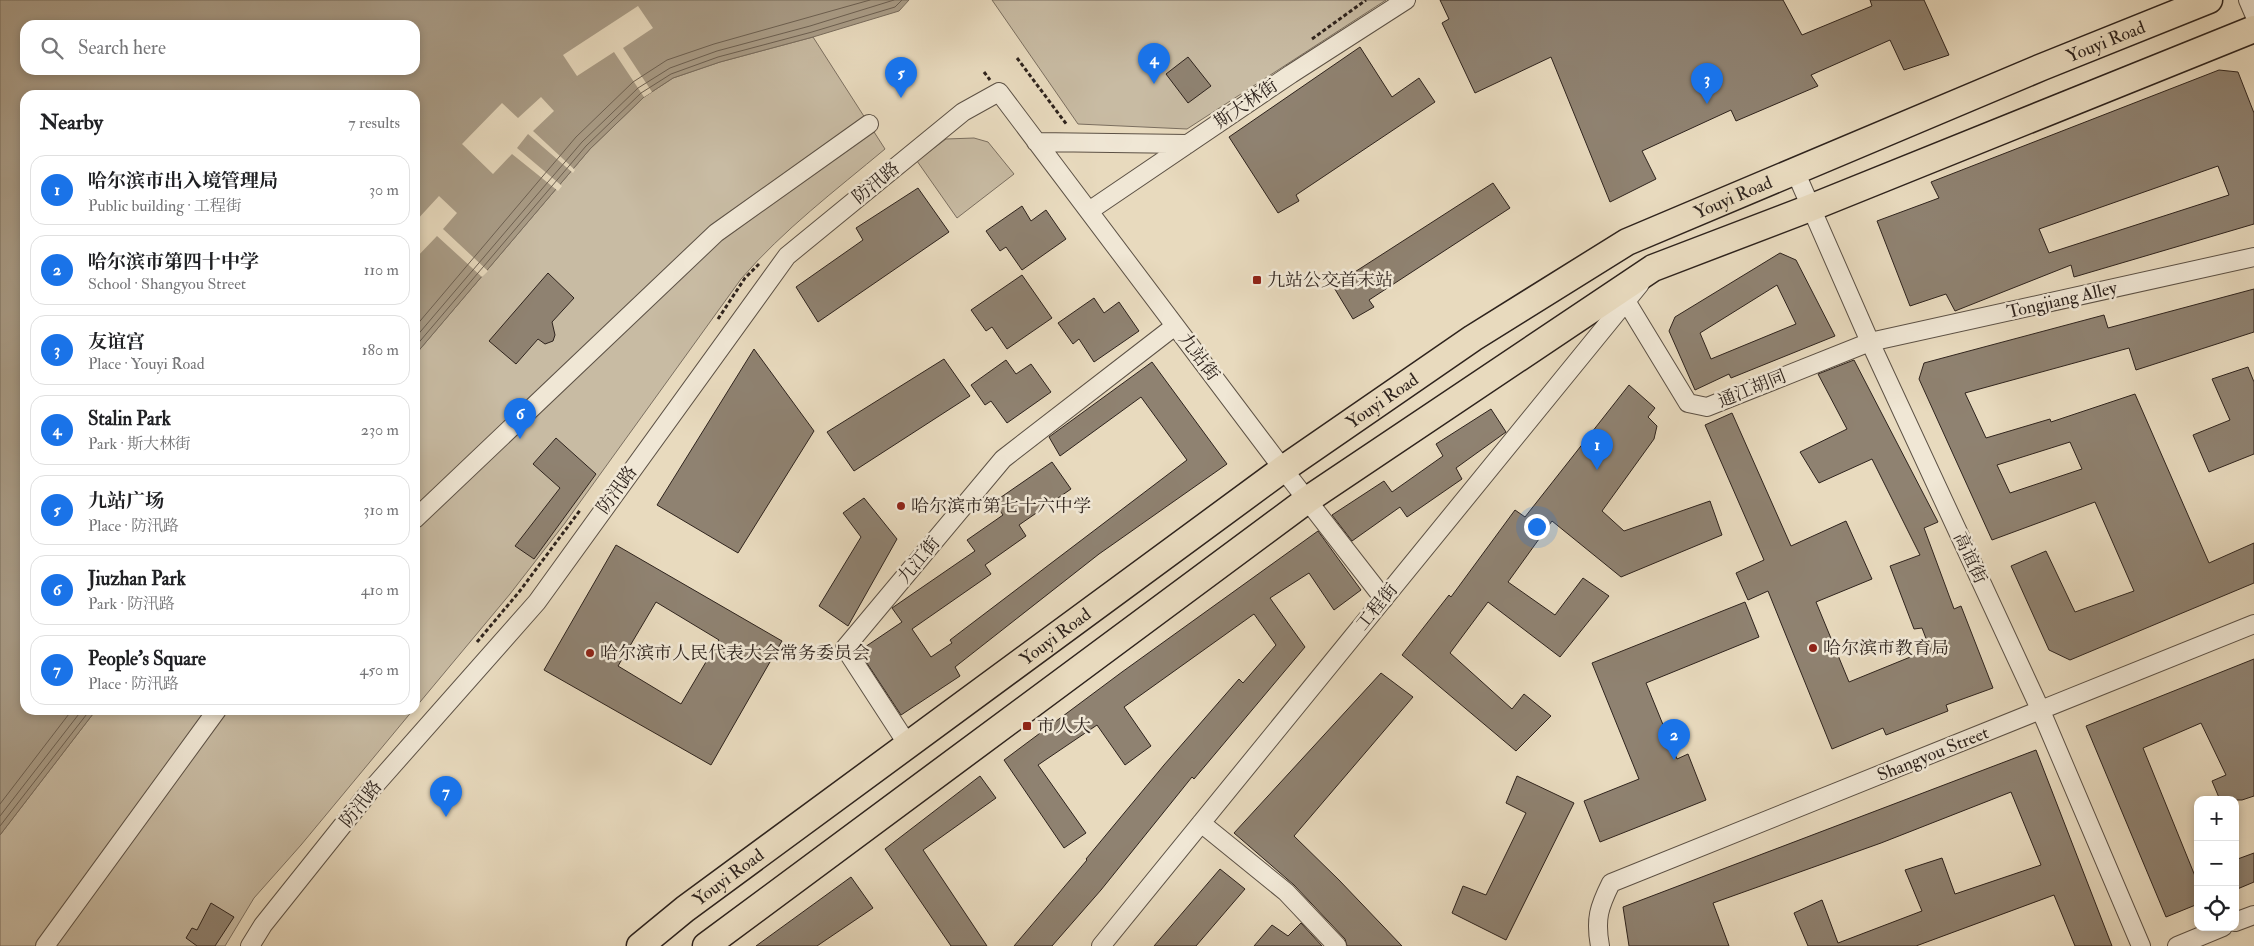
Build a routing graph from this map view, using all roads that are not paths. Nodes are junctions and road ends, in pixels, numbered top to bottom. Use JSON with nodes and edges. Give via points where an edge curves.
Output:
{"nodes":[{"id":1,"x":1406,"y":0,"type":"edge"},
{"id":2,"x":2209,"y":0,"type":"edge"},
{"id":3,"x":2248,"y":0,"type":"edge"},
{"id":4,"x":2254,"y":14,"type":"edge"},
{"id":5,"x":2254,"y":28,"type":"edge"},
{"id":6,"x":1016,"y":114,"type":"joint"},
{"id":7,"x":869,"y":124,"type":"dead end"},
{"id":8,"x":1036,"y":142,"type":"junction"},
{"id":9,"x":1188,"y":144,"type":"junction"},
{"id":10,"x":1795,"y":171,"type":"junction"},
{"id":11,"x":1810,"y":208,"type":"junction"},
{"id":12,"x":1089,"y":212,"type":"junction"},
{"id":13,"x":2254,"y":257,"type":"edge"},
{"id":14,"x":1653,"y":268,"type":"junction"},
{"id":15,"x":1626,"y":301,"type":"junction"},
{"id":16,"x":1175,"y":326,"type":"junction"},
{"id":17,"x":1870,"y":342,"type":"junction"},
{"id":18,"x":1283,"y":469,"type":"junction"},
{"id":19,"x":1307,"y":500,"type":"junction"},
{"id":20,"x":420,"y":513,"type":"edge"},
{"id":21,"x":1384,"y":599,"type":"junction"},
{"id":22,"x":2254,"y":624,"type":"edge"},
{"id":23,"x":2041,"y":711,"type":"junction"},
{"id":24,"x":213,"y":715,"type":"edge"},
{"id":25,"x":908,"y":745,"type":"junction"},
{"id":26,"x":1201,"y":823,"type":"junction"},
{"id":27,"x":2254,"y":914,"type":"edge"},
{"id":28,"x":2239,"y":920,"type":"edge"},
{"id":29,"x":2213,"y":931,"type":"edge"},
{"id":30,"x":45,"y":946,"type":"edge"},
{"id":31,"x":250,"y":946,"type":"edge"},
{"id":32,"x":640,"y":946,"type":"edge"},
{"id":33,"x":706,"y":946,"type":"edge"},
{"id":34,"x":1101,"y":946,"type":"edge"},
{"id":35,"x":1336,"y":946,"type":"edge"},
{"id":36,"x":1600,"y":946,"type":"edge"},
{"id":37,"x":2141,"y":946,"type":"edge"},
{"id":38,"x":2177,"y":946,"type":"edge"}],
"edges":[{"from":1,"to":9,"type":"street","name":"斯大林街"},
{"from":2,"to":10,"type":"highway","name":"Youyi Road"},
{"from":3,"to":4,"type":"street"},
{"from":5,"to":11,"type":"highway","name":"Youyi Road"},
{"from":6,"to":8,"type":"street","name":"九站街"},
{"from":6,"to":31,"type":"street","name":"防汛路","via":[[999,92],[963,112],[787,256],[537,602],[370,791],[263,925]]},
{"from":7,"to":20,"type":"street","via":[[716,233]]},
{"from":8,"to":9,"type":"street"},
{"from":8,"to":12,"type":"street","name":"九站街"},
{"from":9,"to":12,"type":"street","name":"斯大林街"},
{"from":10,"to":11,"type":"street","name":"高谊街"},
{"from":10,"to":18,"type":"highway","name":"Youyi Road","via":[[1626,242],[1473,338]]},
{"from":11,"to":14,"type":"highway","name":"Youyi Road"},
{"from":11,"to":17,"type":"street","name":"高谊街"},
{"from":12,"to":16,"type":"street","name":"九站街"},
{"from":13,"to":17,"type":"street","name":"Tongjiang Alley"},
{"from":14,"to":15,"type":"street","name":"工程街"},
{"from":14,"to":19,"type":"highway","name":"Youyi Road"},
{"from":15,"to":17,"type":"street","name":"通江胡同","via":[[1688,403],[1707,408]]},
{"from":15,"to":21,"type":"street","name":"工程街"},
{"from":16,"to":18,"type":"street","name":"九站街"},
{"from":16,"to":25,"type":"street","name":"九江街","via":[[1003,459],[845,648]]},
{"from":17,"to":23,"type":"street","name":"高谊街"},
{"from":18,"to":19,"type":"street","name":"九站街"},
{"from":18,"to":25,"type":"highway","name":"Youyi Road"},
{"from":19,"to":21,"type":"street","name":"九站街"},
{"from":19,"to":33,"type":"highway","name":"Youyi Road"},
{"from":21,"to":26,"type":"street","name":"工程街"},
{"from":22,"to":23,"type":"street","name":"Shangyou Street"},
{"from":23,"to":36,"type":"street","name":"Shangyou Street","via":[[1611,883],[1599,908],[1596,928]]},
{"from":23,"to":37,"type":"street","name":"高谊街"},
{"from":24,"to":30,"type":"street"},
{"from":25,"to":32,"type":"highway","name":"Youyi Road"},
{"from":26,"to":34,"type":"street","name":"工程街"},
{"from":26,"to":35,"type":"street","via":[[1286,892]]},
{"from":27,"to":28,"type":"street"},
{"from":29,"to":38,"type":"street"}]}
